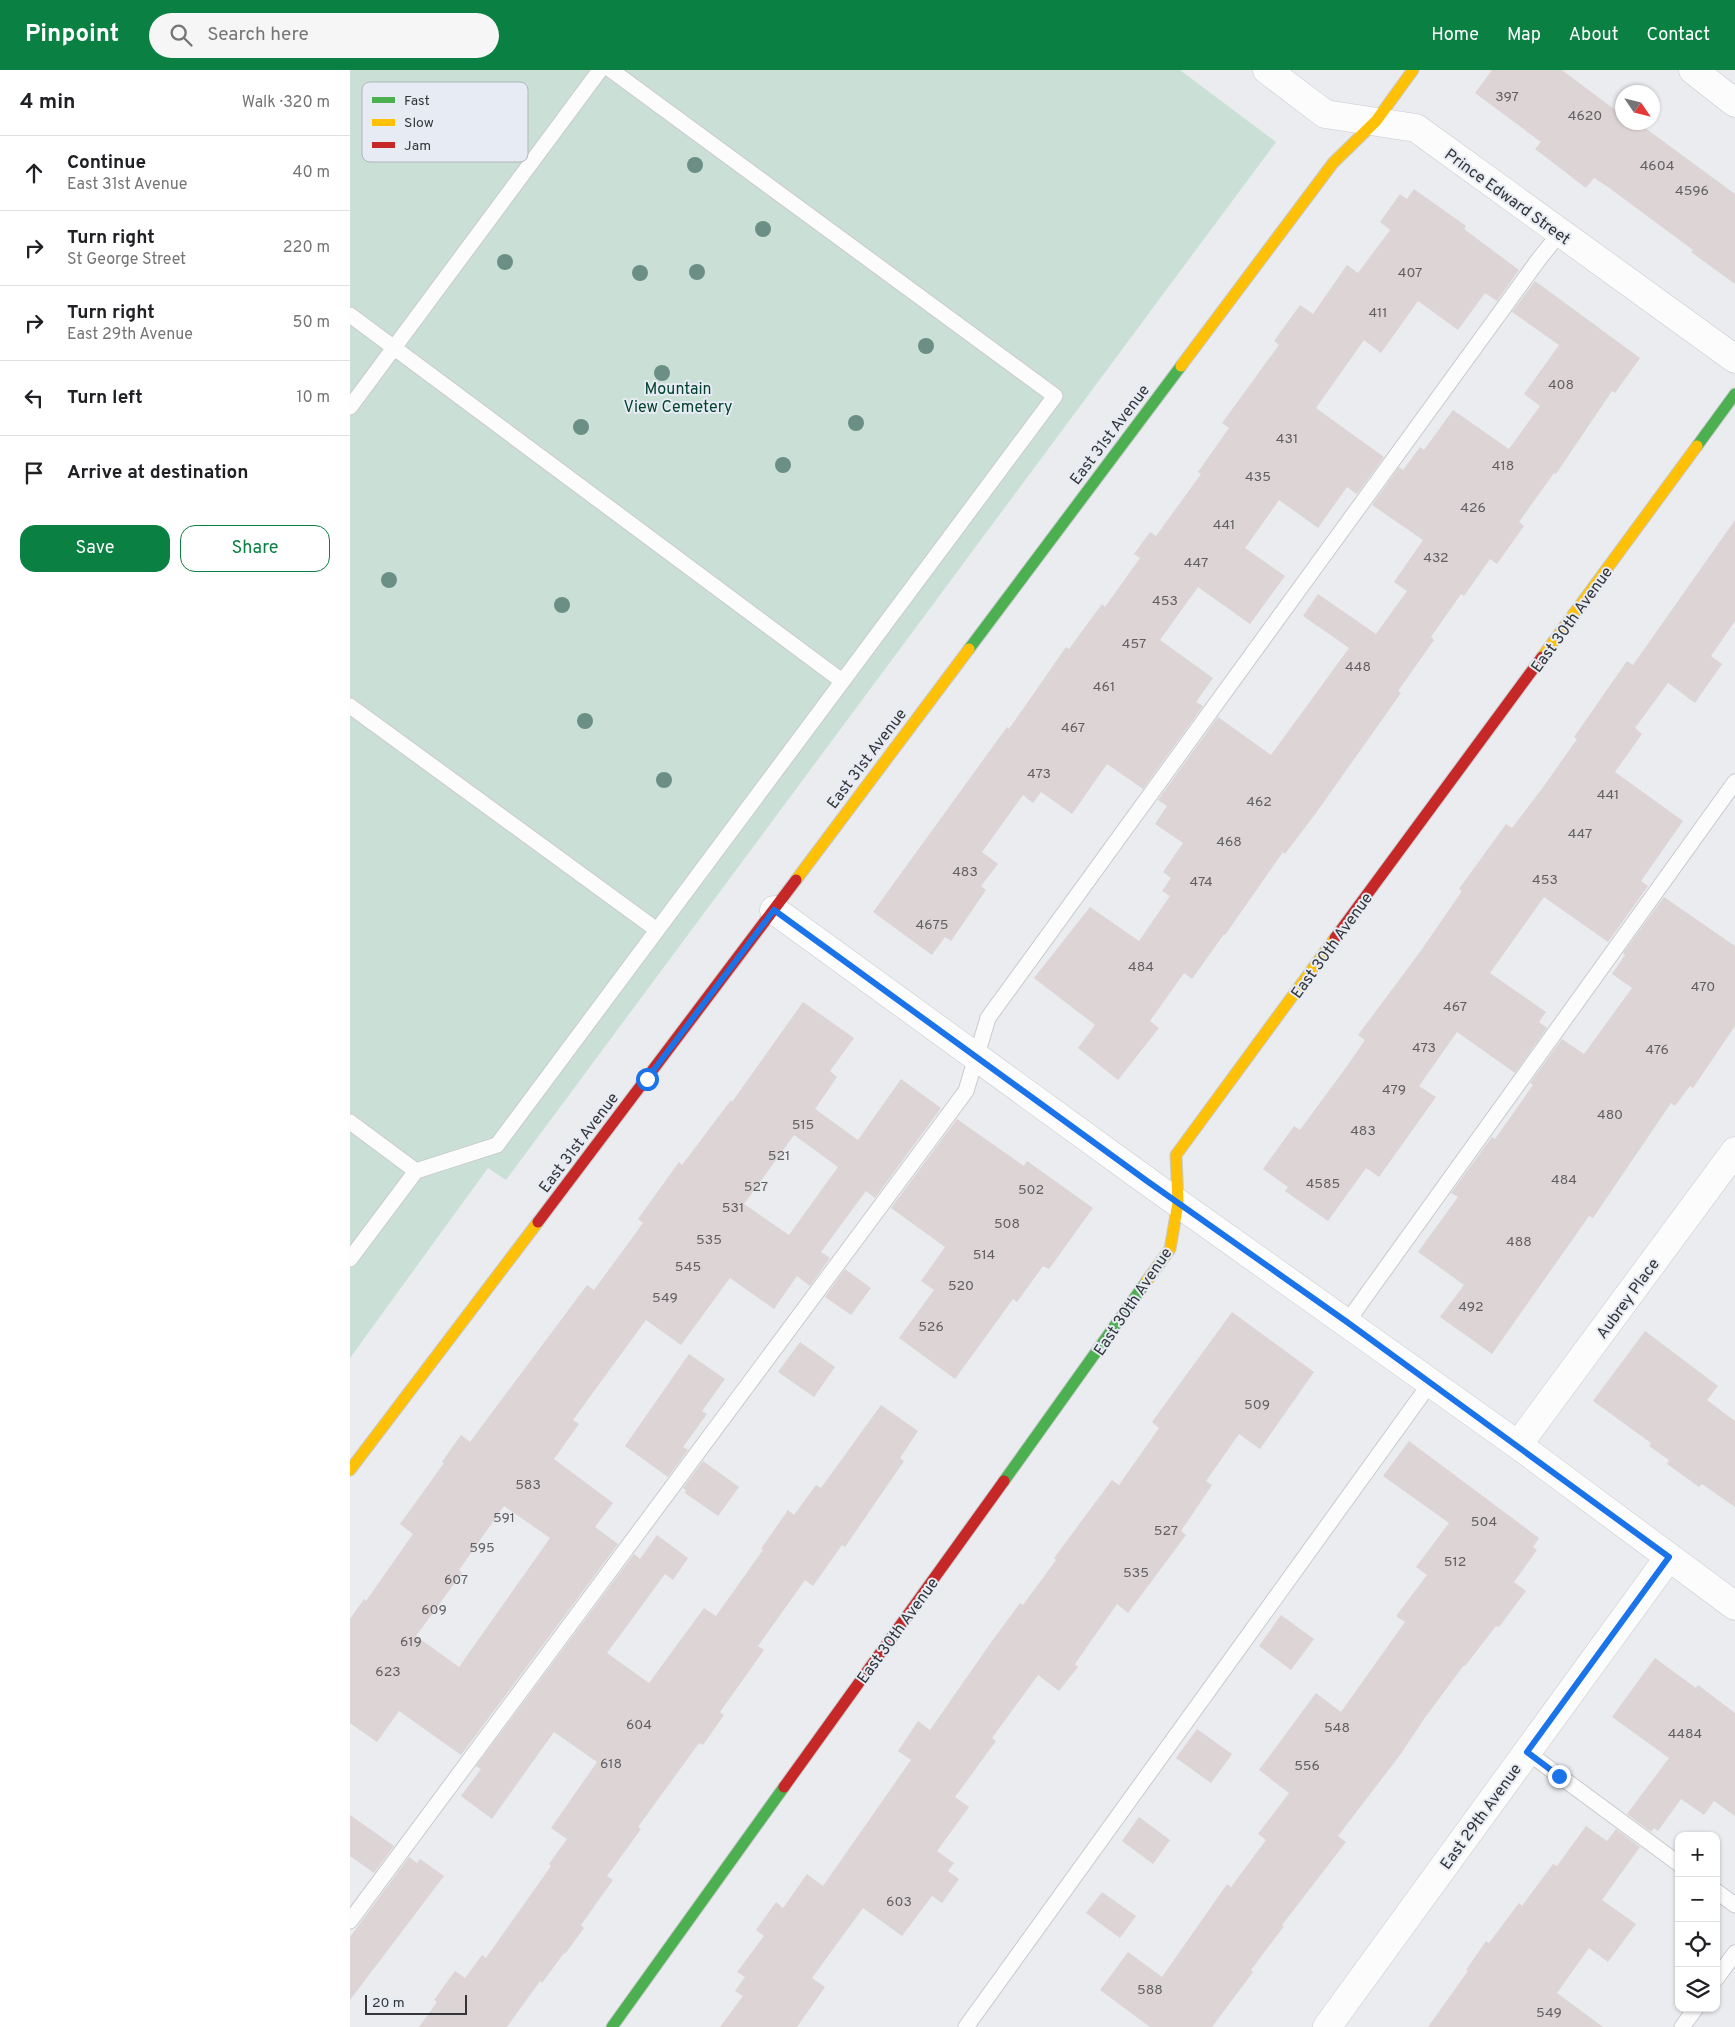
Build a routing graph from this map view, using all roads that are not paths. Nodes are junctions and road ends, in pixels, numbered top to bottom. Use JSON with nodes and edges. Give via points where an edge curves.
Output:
{"nodes":[{"id":1,"x":600,"y":70,"type":"edge"},
{"id":2,"x":611,"y":70,"type":"edge"},
{"id":3,"x":1267,"y":70,"type":"edge"},
{"id":4,"x":1413,"y":70,"type":"edge"},
{"id":5,"x":1693,"y":70,"type":"edge"},
{"id":6,"x":1734,"y":100,"type":"edge"},
{"id":7,"x":1376,"y":121,"type":"junction"},
{"id":8,"x":1560,"y":233,"type":"junction"},
{"id":9,"x":350,"y":315,"type":"edge"},
{"id":10,"x":394,"y":348,"type":"junction"},
{"id":11,"x":1735,"y":359,"type":"edge"},
{"id":12,"x":1735,"y":394,"type":"edge"},
{"id":13,"x":350,"y":407,"type":"edge"},
{"id":14,"x":842,"y":681,"type":"junction"},
{"id":15,"x":350,"y":706,"type":"edge"},
{"id":16,"x":1735,"y":782,"type":"edge"},
{"id":17,"x":774,"y":910,"type":"junction"},
{"id":18,"x":656,"y":930,"type":"junction"},
{"id":19,"x":976,"y":1057,"type":"junction"},
{"id":20,"x":350,"y":1122,"type":"edge"},
{"id":21,"x":1735,"y":1151,"type":"edge"},
{"id":22,"x":416,"y":1171,"type":"junction"},
{"id":23,"x":1178,"y":1203,"type":"junction"},
{"id":24,"x":350,"y":1259,"type":"edge"},
{"id":25,"x":1347,"y":1322,"type":"junction"},
{"id":26,"x":1431,"y":1382,"type":"junction"},
{"id":27,"x":1518,"y":1446,"type":"junction"},
{"id":28,"x":350,"y":1470,"type":"edge"},
{"id":29,"x":1669,"y":1557,"type":"junction"},
{"id":30,"x":1735,"y":1606,"type":"edge"},
{"id":31,"x":1527,"y":1752,"type":"junction"},
{"id":32,"x":1675,"y":1861,"type":"edge"},
{"id":33,"x":1720,"y":1894,"type":"edge"},
{"id":34,"x":1735,"y":1905,"type":"edge"},
{"id":35,"x":350,"y":1921,"type":"edge"},
{"id":36,"x":1735,"y":1953,"type":"edge"},
{"id":37,"x":1720,"y":1974,"type":"edge"},
{"id":38,"x":1693,"y":2012,"type":"edge"},
{"id":39,"x":612,"y":2027,"type":"edge"},
{"id":40,"x":966,"y":2027,"type":"edge"},
{"id":41,"x":1327,"y":2027,"type":"edge"},
{"id":42,"x":1682,"y":2027,"type":"edge"}],
"edges":[{"from":1,"to":10,"type":"lane"},
{"from":2,"to":14,"type":"lane","via":[[1055,396]]},
{"from":3,"to":7,"type":"street","name":"Prince Edward Street","via":[[1325,114]]},
{"from":4,"to":7,"type":"street","name":"East 31st Avenue"},
{"from":5,"to":6,"type":"street"},
{"from":7,"to":8,"type":"street","name":"Prince Edward Street","via":[[1416,128]]},
{"from":7,"to":17,"type":"street","name":"East 31st Avenue","via":[[1333,163]]},
{"from":8,"to":11,"type":"street","name":"Prince Edward Street"},
{"from":8,"to":19,"type":"lane","via":[[988,1018]]},
{"from":9,"to":10,"type":"lane"},
{"from":10,"to":13,"type":"lane"},
{"from":10,"to":14,"type":"lane"},
{"from":12,"to":23,"type":"street","name":"East 30th Avenue","via":[[1176,1156]]},
{"from":14,"to":18,"type":"lane"},
{"from":15,"to":18,"type":"lane"},
{"from":16,"to":25,"type":"lane"},
{"from":17,"to":19,"type":"street"},
{"from":17,"to":28,"type":"street","name":"East 31st Avenue"},
{"from":18,"to":22,"type":"lane","via":[[496,1145]]},
{"from":19,"to":23,"type":"street"},
{"from":19,"to":35,"type":"lane","via":[[966,1091]]},
{"from":20,"to":22,"type":"lane"},
{"from":21,"to":27,"type":"street","name":"Aubrey Place"},
{"from":22,"to":24,"type":"lane"},
{"from":23,"to":25,"type":"street"},
{"from":23,"to":39,"type":"street","name":"East 30th Avenue","via":[[1170,1249]]},
{"from":25,"to":26,"type":"street"},
{"from":26,"to":27,"type":"street"},
{"from":26,"to":40,"type":"lane"},
{"from":27,"to":29,"type":"street"},
{"from":29,"to":30,"type":"street"},
{"from":29,"to":31,"type":"street","name":"East 29th Avenue"},
{"from":31,"to":32,"type":"lane"},
{"from":31,"to":41,"type":"street","name":"East 29th Avenue"},
{"from":33,"to":34,"type":"lane"},
{"from":36,"to":37,"type":"lane"},
{"from":38,"to":42,"type":"lane"}]}
